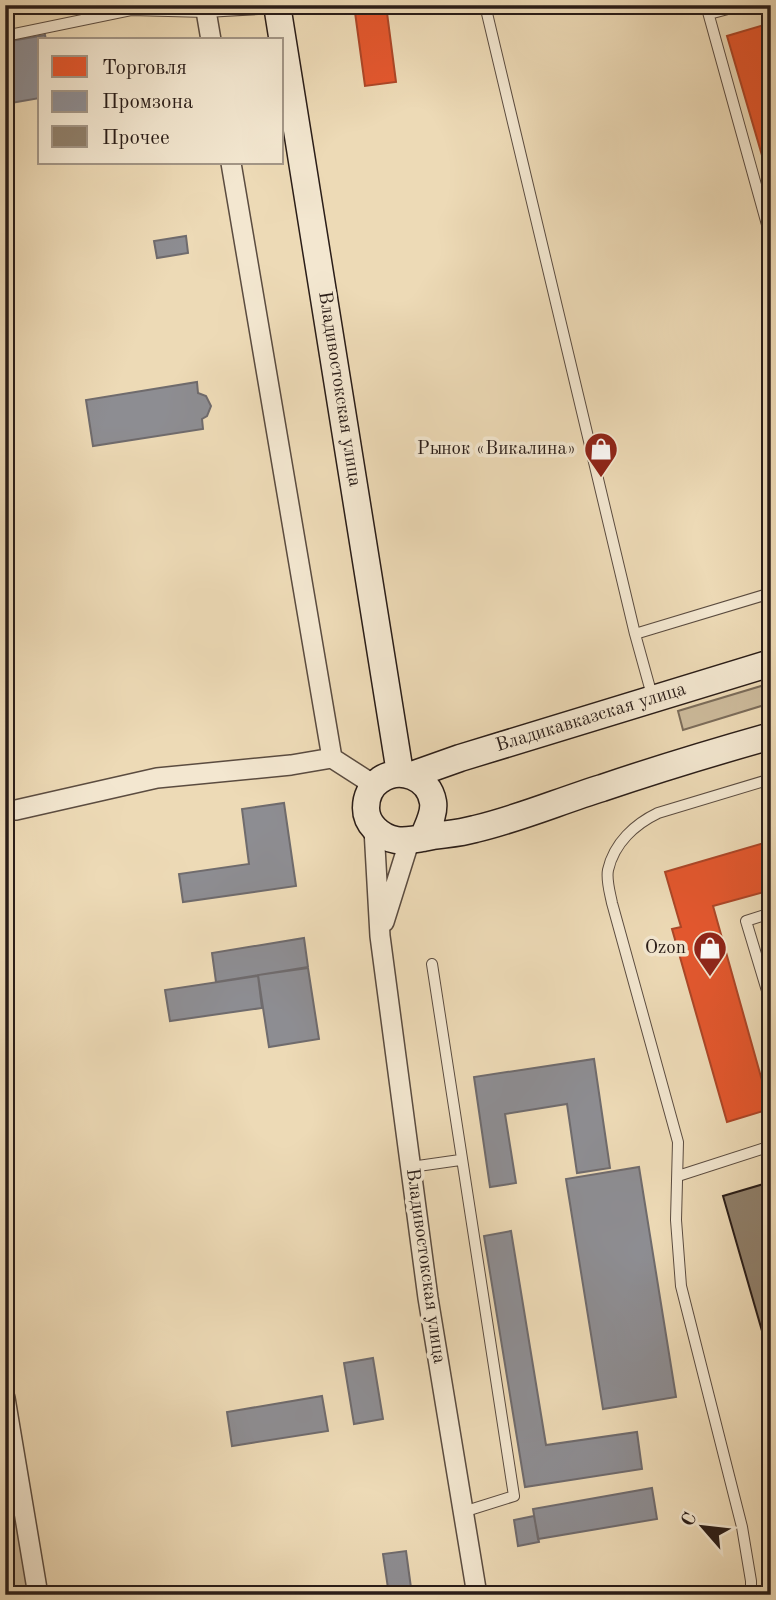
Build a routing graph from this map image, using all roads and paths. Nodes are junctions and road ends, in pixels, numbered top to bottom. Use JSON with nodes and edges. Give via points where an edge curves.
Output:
{"nodes":[{"id":1,"x":275,"y":5,"type":"edge"},
{"id":2,"x":485,"y":5,"type":"edge"},
{"id":3,"x":743,"y":5,"type":"edge"},
{"id":4,"x":206,"y":9,"type":"edge"},
{"id":5,"x":708,"y":10,"type":"edge"},
{"id":6,"x":5,"y":36,"type":"edge"},
{"id":7,"x":211,"y":38,"type":"edge"},
{"id":8,"x":281,"y":38,"type":"edge"},
{"id":9,"x":284,"y":58,"type":"edge"},
{"id":10,"x":231,"y":164,"type":"edge"},
{"id":11,"x":771,"y":239,"type":"edge"},
{"id":12,"x":771,"y":593,"type":"edge"},
{"id":13,"x":635,"y":634,"type":"junction"},
{"id":14,"x":771,"y":663,"type":"edge"},
{"id":15,"x":653,"y":699,"type":"junction"},
{"id":16,"x":771,"y":736,"type":"edge"},
{"id":17,"x":332,"y":758,"type":"junction"},
{"id":18,"x":406,"y":774,"type":"junction"},
{"id":19,"x":771,"y":779,"type":"edge"},
{"id":20,"x":374,"y":785,"type":"junction"},
{"id":21,"x":5,"y":810,"type":"edge"},
{"id":22,"x":374,"y":829,"type":"junction"},
{"id":23,"x":416,"y":838,"type":"junction"},
{"id":24,"x":771,"y":914,"type":"edge"},
{"id":25,"x":380,"y":936,"type":"junction"},
{"id":26,"x":432,"y":964,"type":"dead end"},
{"id":27,"x":771,"y":1004,"type":"edge"},
{"id":28,"x":771,"y":1146,"type":"edge"},
{"id":29,"x":460,"y":1160,"type":"junction"},
{"id":30,"x":411,"y":1167,"type":"junction"},
{"id":31,"x":678,"y":1176,"type":"junction"},
{"id":32,"x":5,"y":1398,"type":"edge"},
{"id":33,"x":463,"y":1512,"type":"junction"},
{"id":34,"x":38,"y":1595,"type":"edge"},
{"id":35,"x":477,"y":1595,"type":"edge"},
{"id":36,"x":751,"y":1595,"type":"edge"}],
"edges":[{"from":1,"to":4,"type":"lane"},
{"from":1,"to":8,"type":"main road","name":"Владивостокская улица"},
{"from":2,"to":13,"type":"lane"},
{"from":3,"to":5,"type":"lane"},
{"from":4,"to":6,"type":"lane","via":[[131,10]]},
{"from":4,"to":7,"type":"street"},
{"from":5,"to":11,"type":"lane"},
{"from":9,"to":18,"type":"main road","name":"Владивостокская улица"},
{"from":10,"to":17,"type":"street"},
{"from":12,"to":13,"type":"lane"},
{"from":13,"to":15,"type":"lane"},
{"from":14,"to":15,"type":"main road","name":"Владикавказская улица"},
{"from":15,"to":18,"type":"main road","name":"Владикавказская улица"},
{"from":16,"to":23,"type":"main road","via":[[475,830]]},
{"from":17,"to":20,"type":"street"},
{"from":17,"to":21,"type":"street","via":[[157,778]]},
{"from":18,"to":20,"type":"main road","via":[[389,775]]},
{"from":18,"to":23,"type":"main road","name":"Владивостокская улица","via":[[429,789],[433,802],[432,816]]},
{"from":19,"to":31,"type":"lane","via":[[643,820],[618,845],[607,872],[678,1142]]},
{"from":20,"to":22,"type":"main road","name":"Владивостокская улица","via":[[366,807]]},
{"from":22,"to":23,"type":"main road","via":[[398,841]]},
{"from":22,"to":25,"type":"street","name":"Владивостокская улица"},
{"from":23,"to":25,"type":"street","name":"Владивостокская улица"},
{"from":24,"to":27,"type":"lane","via":[[746,921]]},
{"from":25,"to":30,"type":"street","name":"Владивостокская улица"},
{"from":26,"to":29,"type":"lane"},
{"from":28,"to":31,"type":"lane"},
{"from":29,"to":30,"type":"lane"},
{"from":29,"to":33,"type":"lane","via":[[514,1496]]},
{"from":30,"to":33,"type":"street","name":"Владивостокская улица"},
{"from":31,"to":36,"type":"lane","via":[[681,1286],[743,1527]]},
{"from":32,"to":34,"type":"street"},
{"from":33,"to":35,"type":"street","name":"Владивостокская улица"}]}
